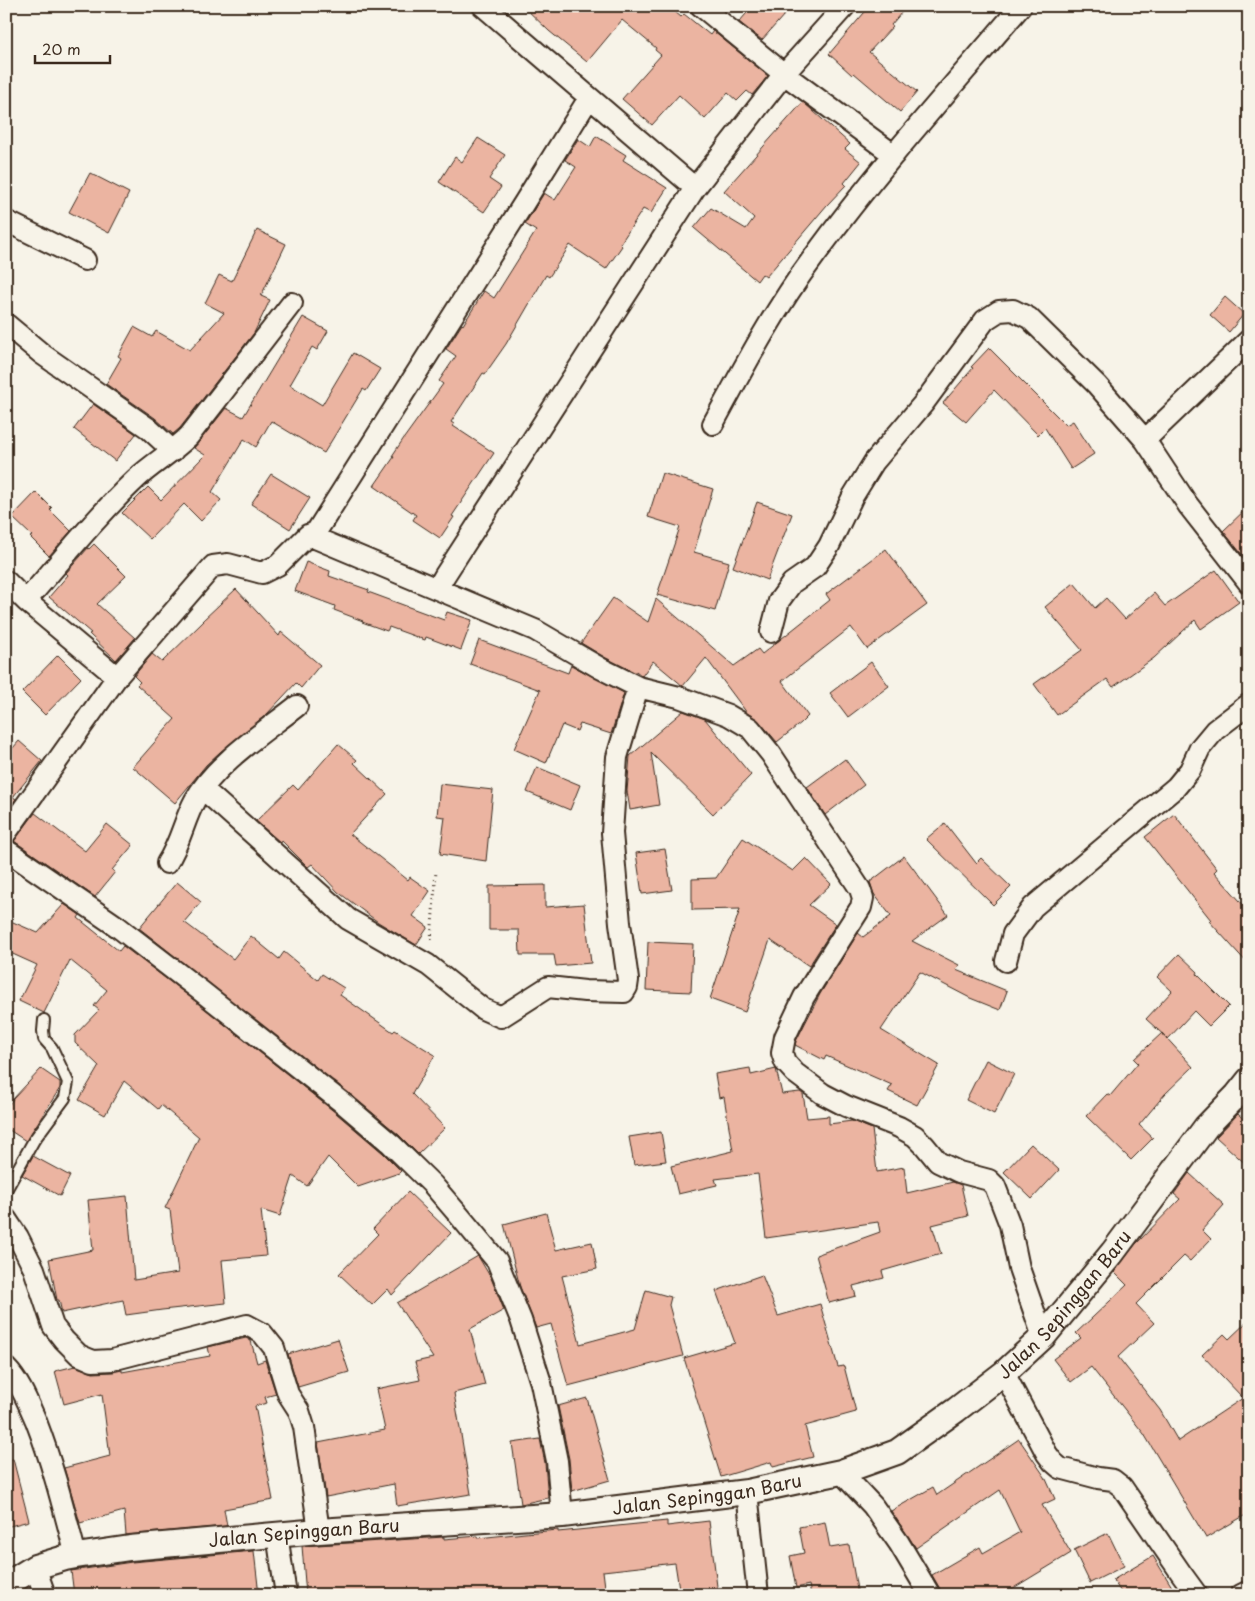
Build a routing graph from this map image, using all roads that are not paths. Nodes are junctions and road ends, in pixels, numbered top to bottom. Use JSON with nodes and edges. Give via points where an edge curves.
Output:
{"nodes":[{"id":1,"x":483,"y":6,"type":"edge"},
{"id":2,"x":702,"y":6,"type":"edge"},
{"id":3,"x":845,"y":6,"type":"edge"},
{"id":4,"x":1021,"y":6,"type":"edge"},
{"id":5,"x":784,"y":74,"type":"junction"},
{"id":6,"x":589,"y":98,"type":"junction"},
{"id":7,"x":894,"y":155,"type":"junction"},
{"id":8,"x":696,"y":188,"type":"junction"},
{"id":9,"x":6,"y":221,"type":"edge"},
{"id":10,"x":84,"y":260,"type":"dead end"},
{"id":11,"x":292,"y":303,"type":"dead end"},
{"id":12,"x":6,"y":324,"type":"edge"},
{"id":13,"x":1249,"y":340,"type":"edge"},
{"id":14,"x":713,"y":424,"type":"dead end"},
{"id":15,"x":1145,"y":440,"type":"junction"},
{"id":16,"x":173,"y":451,"type":"junction"},
{"id":17,"x":308,"y":535,"type":"junction"},
{"id":18,"x":6,"y":581,"type":"edge"},
{"id":19,"x":1249,"y":583,"type":"edge"},
{"id":20,"x":437,"y":589,"type":"junction"},
{"id":21,"x":26,"y":601,"type":"junction"},
{"id":22,"x":770,"y":632,"type":"dead end"},
{"id":23,"x":117,"y":678,"type":"junction"},
{"id":24,"x":638,"y":687,"type":"junction"},
{"id":25,"x":1249,"y":704,"type":"edge"},
{"id":26,"x":297,"y":706,"type":"dead end"},
{"id":27,"x":203,"y":790,"type":"junction"},
{"id":28,"x":6,"y":834,"type":"edge"},
{"id":29,"x":6,"y":850,"type":"edge"},
{"id":30,"x":167,"y":864,"type":"dead end"},
{"id":31,"x":1006,"y":961,"type":"dead end"},
{"id":32,"x":44,"y":1020,"type":"dead end"},
{"id":33,"x":1249,"y":1080,"type":"edge"},
{"id":34,"x":6,"y":1190,"type":"edge"},
{"id":35,"x":6,"y":1219,"type":"edge"},
{"id":36,"x":1043,"y":1337,"type":"junction"},
{"id":37,"x":6,"y":1368,"type":"edge"},
{"id":38,"x":1004,"y":1373,"type":"junction"},
{"id":39,"x":841,"y":1472,"type":"junction"},
{"id":40,"x":746,"y":1492,"type":"junction"},
{"id":41,"x":562,"y":1515,"type":"junction"},
{"id":42,"x":319,"y":1530,"type":"junction"},
{"id":43,"x":277,"y":1534,"type":"junction"},
{"id":44,"x":76,"y":1556,"type":"junction"},
{"id":45,"x":35,"y":1567,"type":"junction"},
{"id":46,"x":6,"y":1585,"type":"edge"},
{"id":47,"x":1249,"y":1591,"type":"edge"},
{"id":48,"x":45,"y":1595,"type":"edge"},
{"id":49,"x":286,"y":1595,"type":"edge"},
{"id":50,"x":758,"y":1595,"type":"edge"},
{"id":51,"x":930,"y":1595,"type":"edge"},
{"id":52,"x":1198,"y":1595,"type":"edge"},
{"id":53,"x":1241,"y":1595,"type":"edge"}],
"edges":[{"from":1,"to":6,"type":"street"},
{"from":2,"to":5,"type":"street"},
{"from":3,"to":5,"type":"street"},
{"from":4,"to":7,"type":"street"},
{"from":5,"to":7,"type":"street"},
{"from":5,"to":8,"type":"street"},
{"from":6,"to":8,"type":"street"},
{"from":6,"to":17,"type":"street","via":[[316,532]]},
{"from":7,"to":14,"type":"street","via":[[813,258],[772,319]]},
{"from":8,"to":20,"type":"street"},
{"from":9,"to":10,"type":"street"},
{"from":11,"to":16,"type":"street","via":[[189,436]]},
{"from":12,"to":16,"type":"street","via":[[42,354],[148,428]]},
{"from":13,"to":15,"type":"street"},
{"from":15,"to":19,"type":"street","via":[[1188,505]]},
{"from":15,"to":22,"type":"street","via":[[1029,318],[1013,310],[999,311],[985,320],[923,404],[874,462],[829,546],[779,601]]},
{"from":16,"to":21,"type":"street","via":[[137,478]]},
{"from":17,"to":20,"type":"street"},
{"from":17,"to":23,"type":"street","via":[[278,565],[262,573],[228,564],[213,566]]},
{"from":18,"to":21,"type":"street"},
{"from":20,"to":24,"type":"street","via":[[535,630]]},
{"from":21,"to":23,"type":"street"},
{"from":23,"to":28,"type":"street"},
{"from":24,"to":27,"type":"street","via":[[617,757],[612,833],[628,980],[624,992],[548,987],[501,1017],[484,1009],[428,965],[348,919]]},
{"from":24,"to":36,"type":"street","via":[[728,715],[750,728],[771,754],[860,889],[861,907],[804,997],[785,1038],[782,1053],[785,1062],[823,1094],[915,1136],[938,1162],[989,1180],[995,1186]]},
{"from":25,"to":31,"type":"street","via":[[1216,730],[1200,748],[1190,770],[1176,787],[1033,907],[1013,934]]},
{"from":26,"to":27,"type":"street","via":[[221,766]]},
{"from":27,"to":30,"type":"street","via":[[196,798]]},
{"from":29,"to":41,"type":"street","via":[[118,927],[201,991],[344,1104],[434,1185],[497,1261],[521,1320],[541,1383],[557,1460]]},
{"from":32,"to":34,"type":"lane","via":[[44,1039],[52,1048],[68,1082],[65,1098],[34,1140]]},
{"from":33,"to":36,"type":"street","name":"Jalan Sepinggan Baru","via":[[1206,1127],[1113,1252]]},
{"from":35,"to":42,"type":"street","via":[[34,1269],[53,1326],[79,1355],[93,1361],[112,1360],[247,1325],[262,1333],[274,1348],[288,1394],[304,1427]]},
{"from":36,"to":38,"type":"street","name":"Jalan Sepinggan Baru"},
{"from":37,"to":44,"type":"street","via":[[30,1407],[49,1455]]},
{"from":38,"to":39,"type":"street","name":"Jalan Sepinggan Baru","via":[[897,1452]]},
{"from":38,"to":52,"type":"street","via":[[1053,1462],[1060,1468],[1113,1480],[1122,1487]]},
{"from":39,"to":40,"type":"street","name":"Jalan Sepinggan Baru"},
{"from":39,"to":51,"type":"street","via":[[873,1506]]},
{"from":40,"to":41,"type":"street","name":"Jalan Sepinggan Baru"},
{"from":40,"to":50,"type":"street"},
{"from":41,"to":42,"type":"street","name":"Jalan Sepinggan Baru"},
{"from":42,"to":43,"type":"street","name":"Jalan Sepinggan Baru"},
{"from":43,"to":44,"type":"street","name":"Jalan Sepinggan Baru"},
{"from":43,"to":49,"type":"street"},
{"from":44,"to":45,"type":"street","name":"Jalan Sepinggan Baru"},
{"from":45,"to":46,"type":"street","name":"Jalan Sepinggan Baru"},
{"from":45,"to":48,"type":"street"},
{"from":47,"to":53,"type":"street"}]}
